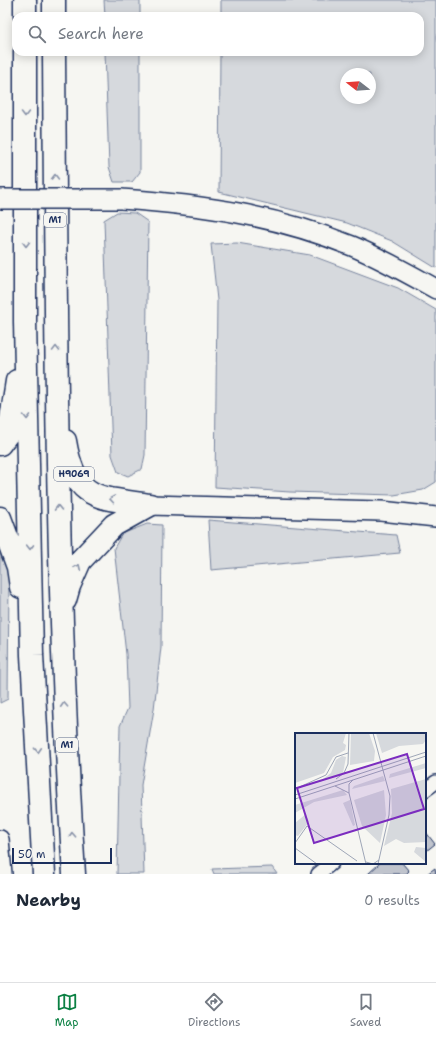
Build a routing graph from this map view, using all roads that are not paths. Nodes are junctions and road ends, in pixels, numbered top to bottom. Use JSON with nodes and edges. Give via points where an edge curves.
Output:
{"nodes":[{"id":1,"x":25,"y":0,"type":"edge"},
{"id":2,"x":54,"y":0,"type":"edge"},
{"id":3,"x":25,"y":12,"type":"edge"},
{"id":4,"x":54,"y":12,"type":"edge"},
{"id":5,"x":25,"y":56,"type":"edge"},
{"id":6,"x":54,"y":56,"type":"edge"},
{"id":7,"x":0,"y":199,"type":"edge"},
{"id":8,"x":436,"y":289,"type":"edge"},
{"id":9,"x":26,"y":322,"type":"junction"},
{"id":10,"x":56,"y":388,"type":"junction"},
{"id":11,"x":0,"y":444,"type":"edge"},
{"id":12,"x":150,"y":505,"type":"junction"},
{"id":13,"x":436,"y":516,"type":"edge"},
{"id":14,"x":0,"y":518,"type":"edge"},
{"id":15,"x":61,"y":617,"type":"junction"},
{"id":16,"x":32,"y":655,"type":"junction"},
{"id":17,"x":436,"y":782,"type":"edge"},
{"id":18,"x":426,"y":789,"type":"edge"},
{"id":19,"x":0,"y":839,"type":"edge"},
{"id":20,"x":331,"y":864,"type":"edge"},
{"id":21,"x":3,"y":874,"type":"edge"},
{"id":22,"x":44,"y":874,"type":"edge"},
{"id":23,"x":74,"y":874,"type":"edge"},
{"id":24,"x":318,"y":874,"type":"edge"}],
"edges":[{"from":1,"to":3,"type":"highway"},
{"from":2,"to":4,"type":"highway"},
{"from":5,"to":9,"type":"highway","one_way":true},
{"from":10,"to":6,"type":"highway","number":"М1","one_way":true},
{"from":7,"to":8,"type":"main road","bridge":true,"via":[[121,199],[174,203],[264,217],[353,246]]},
{"from":9,"to":11,"type":"highway","via":[[9,432]]},
{"from":9,"to":16,"type":"highway","one_way":true},
{"from":12,"to":10,"type":"highway","number":"Н9069","one_way":true,"via":[[100,497],[85,490],[76,479],[67,452]]},
{"from":15,"to":10,"type":"highway","number":"М1","one_way":true},
{"from":12,"to":13,"type":"main road","number":"Н9069","via":[[381,511]]},
{"from":15,"to":12,"type":"highway","one_way":true,"via":[[69,586],[80,561],[114,525]]},
{"from":14,"to":16,"type":"highway","via":[[18,567]]},
{"from":23,"to":15,"type":"highway","number":"М1","one_way":true},
{"from":16,"to":22,"type":"highway","one_way":true},
{"from":17,"to":18,"type":"street"},
{"from":19,"to":21,"type":"street"},
{"from":20,"to":24,"type":"street"}]}
